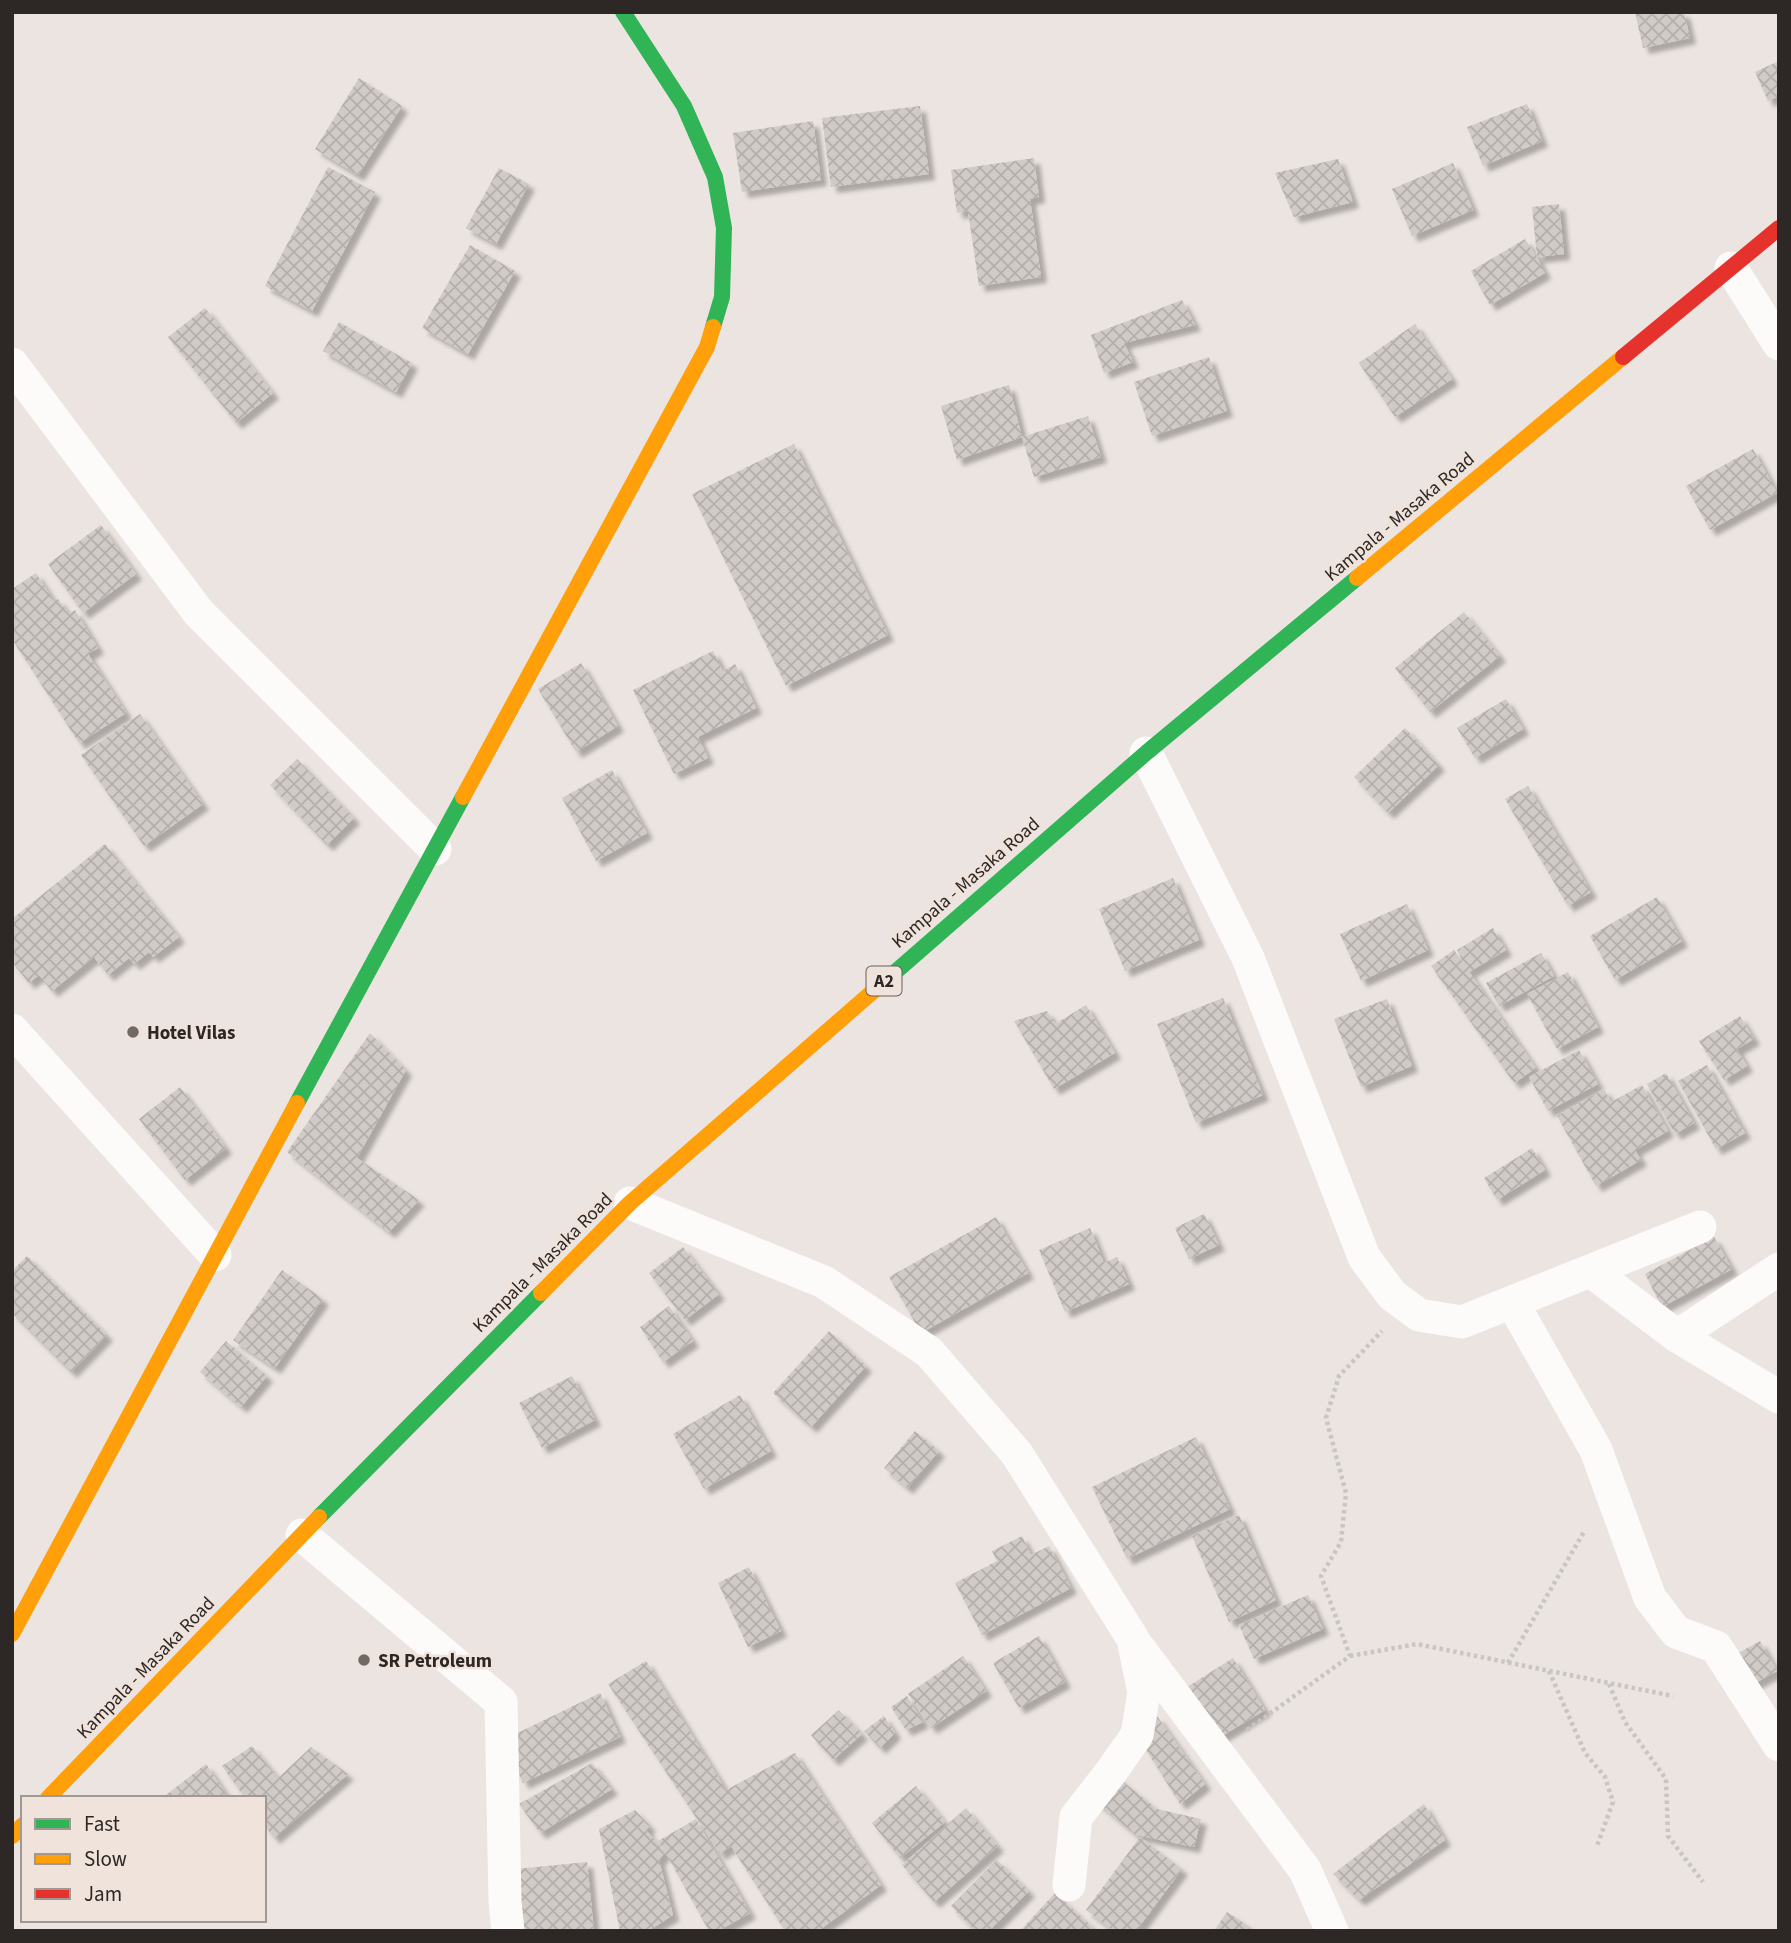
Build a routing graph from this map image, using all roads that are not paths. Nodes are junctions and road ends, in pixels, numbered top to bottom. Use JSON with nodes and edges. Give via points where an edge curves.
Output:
{"nodes":[{"id":1,"x":623,"y":12,"type":"edge"},
{"id":2,"x":1779,"y":228,"type":"edge"},
{"id":3,"x":1731,"y":268,"type":"junction"},
{"id":4,"x":1779,"y":344,"type":"edge"},
{"id":5,"x":12,"y":364,"type":"edge"},
{"id":6,"x":1146,"y":753,"type":"junction"},
{"id":7,"x":435,"y":849,"type":"junction"},
{"id":8,"x":12,"y":1030,"type":"edge"},
{"id":9,"x":630,"y":1203,"type":"junction"},
{"id":10,"x":1700,"y":1227,"type":"dead end"},
{"id":11,"x":215,"y":1255,"type":"junction"},
{"id":12,"x":1779,"y":1269,"type":"edge"},
{"id":13,"x":1591,"y":1271,"type":"junction"},
{"id":14,"x":1511,"y":1302,"type":"junction"},
{"id":15,"x":1677,"y":1336,"type":"junction"},
{"id":16,"x":1779,"y":1397,"type":"edge"},
{"id":17,"x":302,"y":1535,"type":"junction"},
{"id":18,"x":12,"y":1634,"type":"edge"},
{"id":19,"x":1133,"y":1639,"type":"junction"},
{"id":20,"x":1779,"y":1745,"type":"edge"},
{"id":21,"x":50,"y":1796,"type":"edge"},
{"id":22,"x":1069,"y":1885,"type":"dead end"},
{"id":23,"x":508,"y":1931,"type":"edge"},
{"id":24,"x":1332,"y":1931,"type":"edge"}],
"edges":[{"from":1,"to":7,"type":"main road","via":[[684,106],[715,177],[724,228],[722,297],[707,347]]},
{"from":2,"to":3,"type":"main road","name":"Kampala - Masaka Road","number":"A2"},
{"from":3,"to":4,"type":"street"},
{"from":3,"to":6,"type":"main road","name":"Kampala - Masaka Road","number":"A2"},
{"from":5,"to":7,"type":"street","via":[[199,613]]},
{"from":6,"to":9,"type":"main road","name":"Kampala - Masaka Road","number":"A2"},
{"from":6,"to":14,"type":"street","via":[[1248,958],[1364,1257],[1392,1295],[1419,1315],[1462,1322]]},
{"from":7,"to":11,"type":"main road"},
{"from":8,"to":11,"type":"street"},
{"from":9,"to":17,"type":"main road","name":"Kampala - Masaka Road","number":"A2"},
{"from":9,"to":19,"type":"street","via":[[824,1282],[929,1352],[1017,1454]]},
{"from":10,"to":13,"type":"street"},
{"from":11,"to":18,"type":"main road"},
{"from":12,"to":15,"type":"street"},
{"from":13,"to":14,"type":"street"},
{"from":13,"to":15,"type":"street"},
{"from":14,"to":20,"type":"street","via":[[1596,1450],[1650,1598],[1676,1632],[1716,1647]]},
{"from":15,"to":16,"type":"street"},
{"from":17,"to":21,"type":"main road","name":"Kampala - Masaka Road","number":"A2"},
{"from":17,"to":23,"type":"street","via":[[501,1702]]},
{"from":19,"to":22,"type":"street","via":[[1144,1693],[1137,1735],[1076,1817]]},
{"from":19,"to":24,"type":"street","via":[[1305,1870]]}]}
